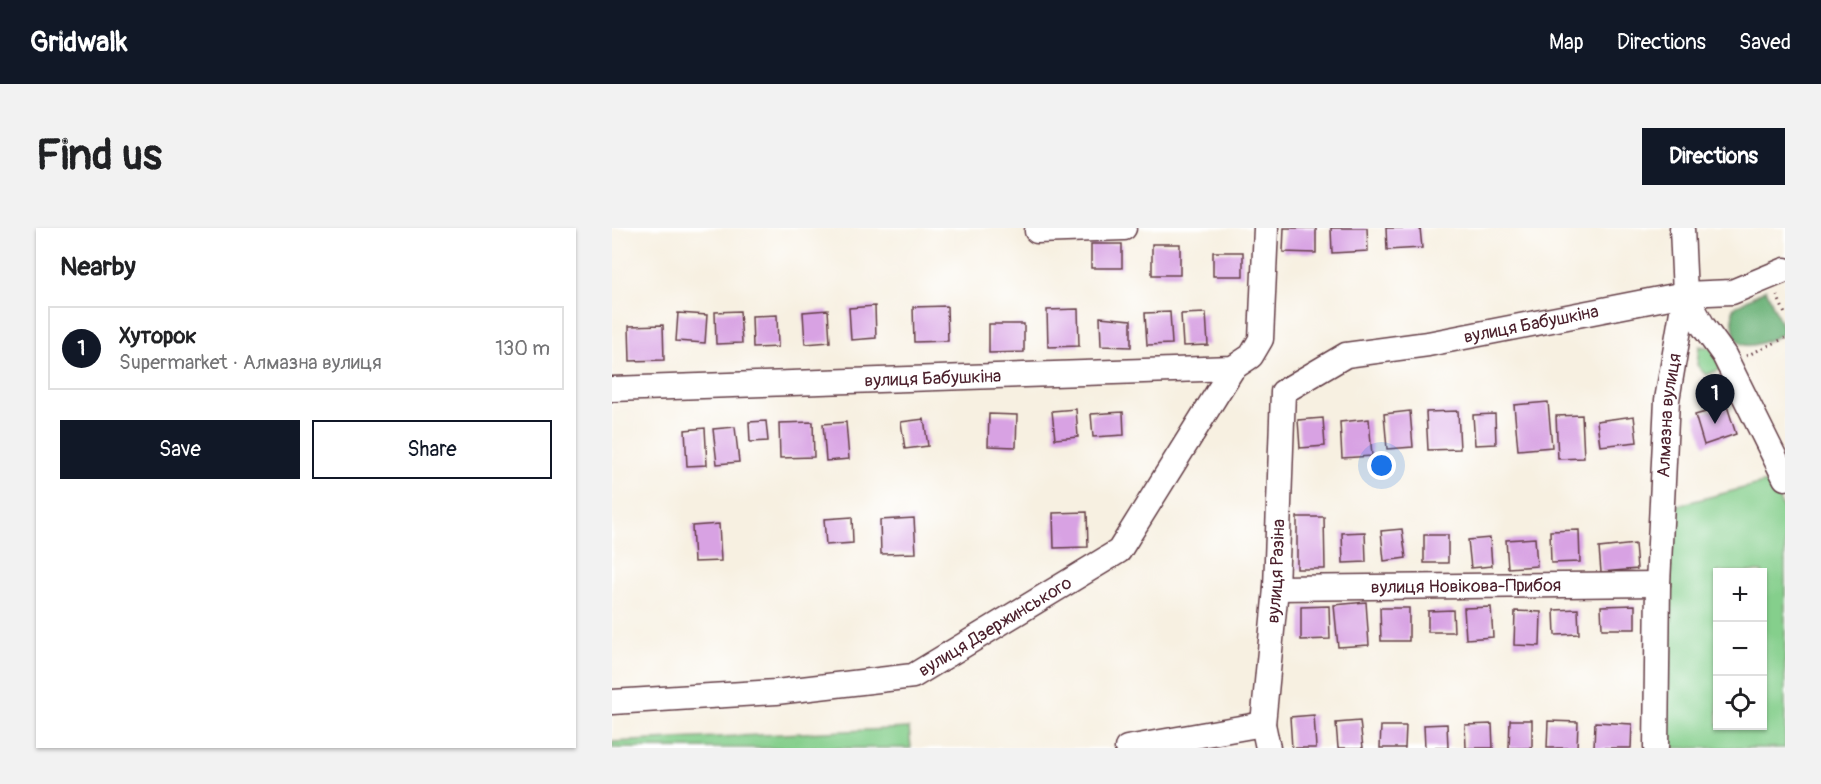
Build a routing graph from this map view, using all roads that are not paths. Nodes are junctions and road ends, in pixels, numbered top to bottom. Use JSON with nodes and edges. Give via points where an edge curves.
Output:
{"nodes":[{"id":1,"x":1124,"y":228,"type":"edge"},
{"id":2,"x":1266,"y":228,"type":"edge"},
{"id":3,"x":1682,"y":228,"type":"edge"},
{"id":4,"x":1037,"y":231,"type":"dead end"},
{"id":5,"x":1785,"y":270,"type":"edge"},
{"id":6,"x":1685,"y":294,"type":"junction"},
{"id":7,"x":1242,"y":362,"type":"junction"},
{"id":8,"x":612,"y":389,"type":"edge"},
{"id":9,"x":1283,"y":392,"type":"joint"},
{"id":10,"x":1785,"y":478,"type":"edge"},
{"id":11,"x":1658,"y":584,"type":"junction"},
{"id":12,"x":1276,"y":588,"type":"junction"},
{"id":13,"x":612,"y":702,"type":"edge"},
{"id":14,"x":1263,"y":724,"type":"junction"},
{"id":15,"x":1127,"y":748,"type":"edge"},
{"id":16,"x":1268,"y":748,"type":"edge"},
{"id":17,"x":1656,"y":748,"type":"edge"}],
"edges":[{"from":1,"to":4,"type":"street"},
{"from":2,"to":7,"type":"street","via":[[1261,339]]},
{"from":3,"to":6,"type":"street"},
{"from":5,"to":6,"type":"street","name":"вулиця Бабушкіна","via":[[1732,292]]},
{"from":6,"to":9,"type":"street","name":"вулиця Бабушкіна","via":[[1428,344],[1346,355]]},
{"from":6,"to":10,"type":"street","via":[[1724,356]]},
{"from":6,"to":11,"type":"street","name":"Алмазна вулиця","via":[[1667,400]]},
{"from":7,"to":8,"type":"street","name":"вулиця Бабушкіна"},
{"from":7,"to":13,"type":"street","name":"вулиця Дзержинського","via":[[1119,551],[913,676],[776,692]]},
{"from":9,"to":12,"type":"street","name":"вулиця Разіна"},
{"from":11,"to":12,"type":"street","name":"вулиця Новікова-Прибоя"},
{"from":11,"to":17,"type":"street","name":"Алмазна вулиця"},
{"from":12,"to":14,"type":"street","name":"вулиця Разіна"},
{"from":14,"to":15,"type":"street"},
{"from":14,"to":16,"type":"street","name":"вулиця Разіна"}]}
